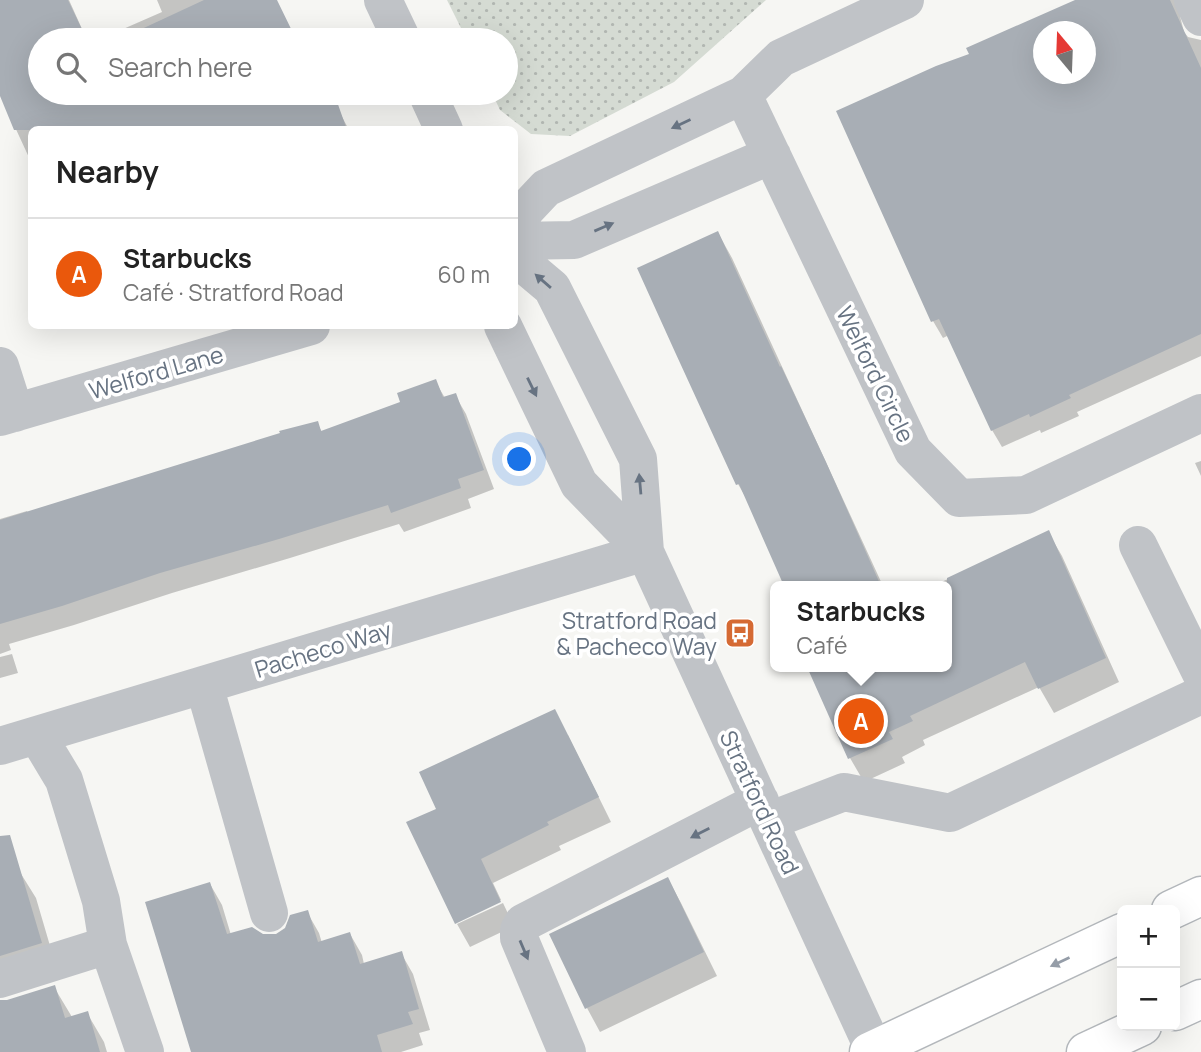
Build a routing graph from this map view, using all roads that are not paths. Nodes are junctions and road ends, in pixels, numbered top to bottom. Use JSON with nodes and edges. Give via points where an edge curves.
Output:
{"nodes":[{"id":1,"x":383,"y":0,"type":"edge"},
{"id":2,"x":905,"y":0,"type":"edge"},
{"id":3,"x":1193,"y":0,"type":"edge"},
{"id":4,"x":1201,"y":18,"type":"edge"},
{"id":5,"x":396,"y":28,"type":"edge"},
{"id":6,"x":743,"y":95,"type":"junction"},
{"id":7,"x":433,"y":105,"type":"edge"},
{"id":8,"x":442,"y":126,"type":"edge"},
{"id":9,"x":772,"y":155,"type":"junction"},
{"id":10,"x":518,"y":218,"type":"edge"},
{"id":11,"x":518,"y":241,"type":"edge"},
{"id":12,"x":518,"y":259,"type":"edge"},
{"id":13,"x":301,"y":329,"type":"edge"},
{"id":14,"x":504,"y":329,"type":"edge"},
{"id":15,"x":0,"y":366,"type":"edge"},
{"id":16,"x":1201,"y":413,"type":"edge"},
{"id":17,"x":7,"y":415,"type":"edge"},
{"id":18,"x":1138,"y":545,"type":"dead end"},
{"id":19,"x":646,"y":552,"type":"junction"},
{"id":20,"x":1201,"y":673,"type":"edge"},
{"id":21,"x":204,"y":685,"type":"junction"},
{"id":22,"x":1201,"y":695,"type":"edge"},
{"id":23,"x":37,"y":735,"type":"junction"},
{"id":24,"x":0,"y":746,"type":"edge"},
{"id":25,"x":764,"y":811,"type":"junction"},
{"id":26,"x":1201,"y":896,"type":"edge"},
{"id":27,"x":1180,"y":906,"type":"edge"},
{"id":28,"x":269,"y":912,"type":"dead end"},
{"id":29,"x":1117,"y":935,"type":"edge"},
{"id":30,"x":107,"y":945,"type":"junction"},
{"id":31,"x":0,"y":979,"type":"edge"},
{"id":32,"x":1201,"y":999,"type":"edge"},
{"id":33,"x":1180,"y":1009,"type":"edge"},
{"id":34,"x":1131,"y":1031,"type":"edge"},
{"id":35,"x":872,"y":1051,"type":"edge"},
{"id":36,"x":145,"y":1052,"type":"edge"},
{"id":37,"x":567,"y":1052,"type":"edge"},
{"id":38,"x":1086,"y":1052,"type":"edge"}],
"edges":[{"from":1,"to":5,"type":"street"},
{"from":2,"to":6,"type":"street","via":[[781,58]]},
{"from":3,"to":4,"type":"street"},
{"from":6,"to":9,"type":"street","name":"Welford Circle"},
{"from":6,"to":10,"type":"street","one_way":true,"via":[[546,188]]},
{"from":7,"to":8,"type":"street"},
{"from":11,"to":9,"type":"street","one_way":true,"via":[[574,240]]},
{"from":9,"to":16,"type":"street","name":"Welford Circle","via":[[913,451],[959,498],[1026,495]]},
{"from":19,"to":12,"type":"street","name":"Stratford Road","one_way":true,"via":[[638,459],[552,288]]},
{"from":13,"to":17,"type":"street","name":"Welford Lane"},
{"from":14,"to":19,"type":"street","name":"Stratford Road","one_way":true,"via":[[579,484]]},
{"from":15,"to":17,"type":"street"},
{"from":18,"to":20,"type":"street"},
{"from":19,"to":21,"type":"street","name":"Pacheco Way"},
{"from":19,"to":25,"type":"street","name":"Stratford Road"},
{"from":21,"to":23,"type":"street","name":"Pacheco Way"},
{"from":21,"to":28,"type":"street"},
{"from":22,"to":25,"type":"street","via":[[950,813],[844,792]]},
{"from":23,"to":24,"type":"street","name":"Pacheco Way"},
{"from":23,"to":30,"type":"street","via":[[64,780],[101,901]]},
{"from":25,"to":35,"type":"street","name":"Stratford Road"},
{"from":25,"to":37,"type":"street","one_way":true,"via":[[523,923],[519,938]]},
{"from":26,"to":27,"type":"main road"},
{"from":29,"to":35,"type":"main road","one_way":true},
{"from":30,"to":31,"type":"street"},
{"from":30,"to":36,"type":"street"},
{"from":32,"to":33,"type":"main road"},
{"from":34,"to":38,"type":"main road"}]}
